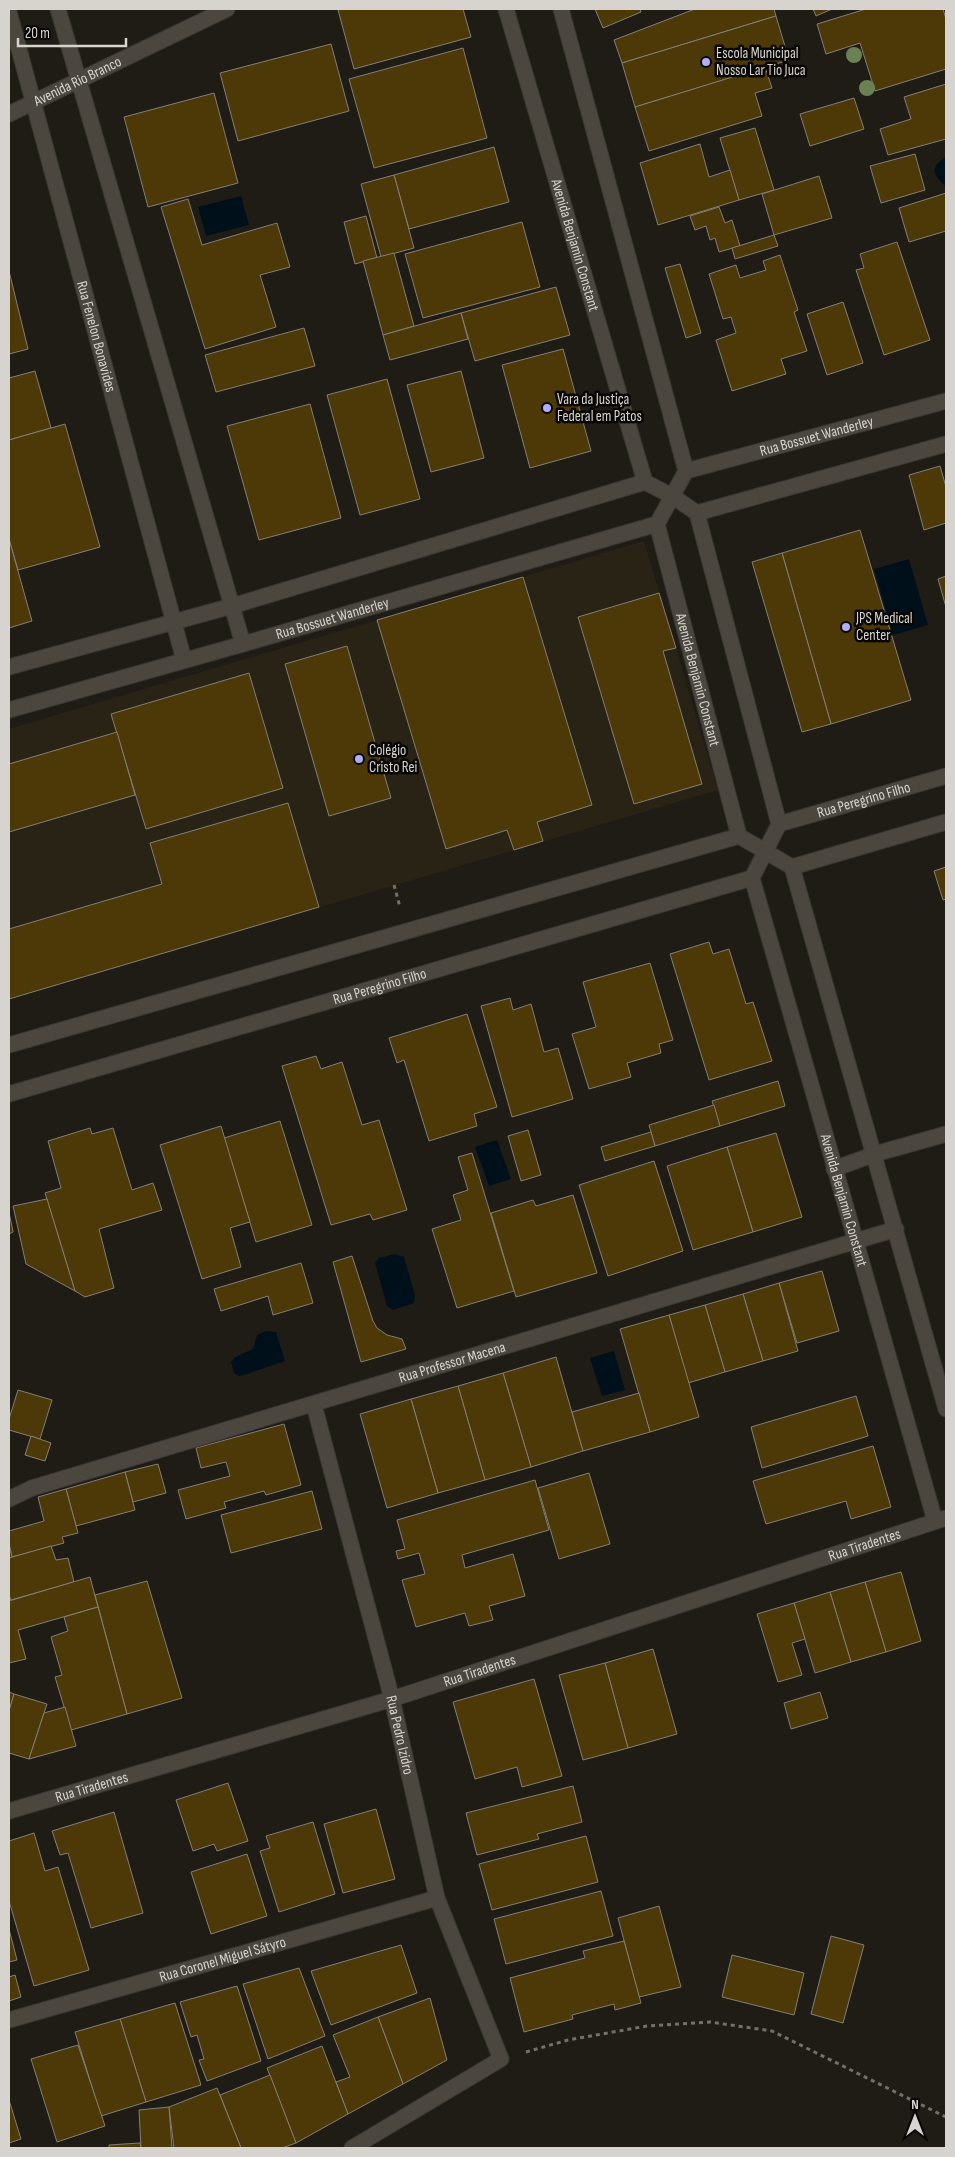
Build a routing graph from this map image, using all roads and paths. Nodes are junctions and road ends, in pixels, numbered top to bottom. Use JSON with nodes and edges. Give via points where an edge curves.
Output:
{"nodes":[{"id":1,"x":58,"y":9,"type":"edge"},
{"id":2,"x":227,"y":9,"type":"edge"},
{"id":3,"x":506,"y":9,"type":"edge"},
{"id":4,"x":561,"y":9,"type":"edge"},
{"id":5,"x":9,"y":12,"type":"edge"},
{"id":6,"x":78,"y":82,"type":"junction"},
{"id":7,"x":34,"y":102,"type":"junction"},
{"id":8,"x":9,"y":114,"type":"edge"},
{"id":9,"x":946,"y":401,"type":"edge"},
{"id":10,"x":946,"y":444,"type":"edge"},
{"id":11,"x":686,"y":470,"type":"junction"},
{"id":12,"x":645,"y":482,"type":"junction"},
{"id":13,"x":672,"y":496,"type":"junction"},
{"id":14,"x":697,"y":513,"type":"junction"},
{"id":15,"x":657,"y":524,"type":"junction"},
{"id":16,"x":232,"y":606,"type":"junction"},
{"id":17,"x":174,"y":621,"type":"junction"},
{"id":18,"x":243,"y":644,"type":"junction"},
{"id":19,"x":184,"y":660,"type":"junction"},
{"id":20,"x":9,"y":667,"type":"edge"},
{"id":21,"x":9,"y":710,"type":"edge"},
{"id":22,"x":946,"y":776,"type":"edge"},
{"id":23,"x":946,"y":822,"type":"edge"},
{"id":24,"x":780,"y":824,"type":"junction"},
{"id":25,"x":739,"y":836,"type":"junction"},
{"id":26,"x":766,"y":851,"type":"junction"},
{"id":27,"x":792,"y":866,"type":"junction"},
{"id":28,"x":752,"y":878,"type":"junction"},
{"id":29,"x":9,"y":1045,"type":"edge"},
{"id":30,"x":9,"y":1094,"type":"edge"},
{"id":31,"x":946,"y":1134,"type":"edge"},
{"id":32,"x":874,"y":1154,"type":"junction"},
{"id":33,"x":834,"y":1169,"type":"junction"},
{"id":34,"x":896,"y":1229,"type":"junction"},
{"id":35,"x":857,"y":1240,"type":"junction"},
{"id":36,"x":314,"y":1405,"type":"junction"},
{"id":37,"x":946,"y":1408,"type":"edge"},
{"id":38,"x":9,"y":1499,"type":"edge"},
{"id":39,"x":941,"y":1519,"type":"edge"},
{"id":40,"x":392,"y":1699,"type":"junction"},
{"id":41,"x":9,"y":1811,"type":"edge"},
{"id":42,"x":437,"y":1898,"type":"junction"},
{"id":43,"x":9,"y":2020,"type":"edge"},
{"id":44,"x":501,"y":2059,"type":"junction"},
{"id":45,"x":946,"y":2117,"type":"edge"},
{"id":46,"x":352,"y":2148,"type":"edge"}],
"edges":[{"from":1,"to":6,"type":"street"},
{"from":2,"to":6,"type":"street","name":"Avenida Rio Branco"},
{"from":3,"to":12,"type":"street","name":"Avenida Benjamin Constant"},
{"from":4,"to":11,"type":"street"},
{"from":5,"to":7,"type":"street","name":"Rua Fenelon Bonavides"},
{"from":6,"to":7,"type":"street","name":"Avenida Rio Branco"},
{"from":6,"to":16,"type":"street"},
{"from":7,"to":8,"type":"street","name":"Avenida Rio Branco"},
{"from":7,"to":17,"type":"street","name":"Rua Fenelon Bonavides"},
{"from":9,"to":11,"type":"street","name":"Rua Bossuet Wanderley"},
{"from":10,"to":14,"type":"street"},
{"from":11,"to":13,"type":"street"},
{"from":12,"to":13,"type":"street"},
{"from":12,"to":16,"type":"street"},
{"from":13,"to":14,"type":"street"},
{"from":13,"to":15,"type":"street"},
{"from":14,"to":24,"type":"street"},
{"from":15,"to":18,"type":"street","name":"Rua Bossuet Wanderley"},
{"from":15,"to":25,"type":"street","name":"Avenida Benjamin Constant"},
{"from":16,"to":17,"type":"street"},
{"from":16,"to":18,"type":"street"},
{"from":17,"to":19,"type":"street","name":"Rua Fenelon Bonavides"},
{"from":17,"to":20,"type":"street"},
{"from":18,"to":19,"type":"street","name":"Rua Bossuet Wanderley"},
{"from":19,"to":21,"type":"street","name":"Rua Bossuet Wanderley"},
{"from":22,"to":24,"type":"street","name":"Rua Peregrino Filho"},
{"from":23,"to":27,"type":"street"},
{"from":24,"to":26,"type":"street"},
{"from":25,"to":26,"type":"street"},
{"from":25,"to":29,"type":"street"},
{"from":26,"to":27,"type":"street"},
{"from":26,"to":28,"type":"street"},
{"from":27,"to":32,"type":"street"},
{"from":28,"to":30,"type":"street","name":"Rua Peregrino Filho"},
{"from":28,"to":33,"type":"street","name":"Avenida Benjamin Constant"},
{"from":31,"to":32,"type":"street"},
{"from":32,"to":33,"type":"street"},
{"from":32,"to":34,"type":"street"},
{"from":33,"to":35,"type":"street","name":"Avenida Benjamin Constant"},
{"from":34,"to":35,"type":"street","name":"Rua Professor Macena"},
{"from":34,"to":37,"type":"street"},
{"from":35,"to":36,"type":"street","name":"Rua Professor Macena"},
{"from":35,"to":39,"type":"street","name":"Avenida Benjamin Constant"},
{"from":36,"to":38,"type":"street","name":"Rua Professor Macena","via":[[32,1488]]},
{"from":36,"to":40,"type":"street","name":"Rua Pedro Izidro"},
{"from":39,"to":40,"type":"street","name":"Rua Tiradentes"},
{"from":40,"to":41,"type":"street","name":"Rua Tiradentes"},
{"from":40,"to":42,"type":"street","name":"Rua Pedro Izidro"},
{"from":42,"to":43,"type":"street","name":"Rua Coronel Miguel Sátyro"},
{"from":42,"to":44,"type":"street","name":"Rua Pedro Izidro"},
{"from":44,"to":45,"type":"path","via":[[568,2040],[647,2026],[710,2022],[772,2031]]},
{"from":44,"to":46,"type":"street"}]}
